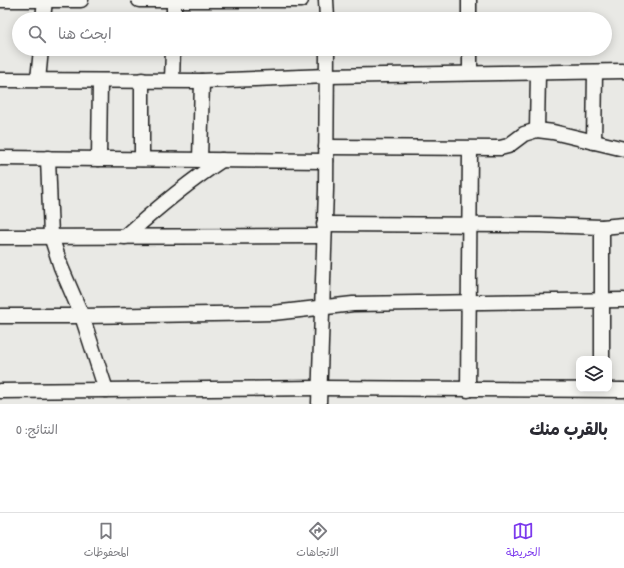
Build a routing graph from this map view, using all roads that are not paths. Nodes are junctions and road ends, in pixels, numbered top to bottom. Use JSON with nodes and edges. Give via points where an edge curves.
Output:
{"nodes":[{"id":1,"x":0,"y":0,"type":"edge"},
{"id":2,"x":45,"y":0,"type":"edge"},
{"id":3,"x":81,"y":0,"type":"edge"},
{"id":4,"x":138,"y":0,"type":"edge"},
{"id":5,"x":301,"y":0,"type":"edge"},
{"id":6,"x":326,"y":0,"type":"edge"},
{"id":7,"x":469,"y":0,"type":"edge"},
{"id":8,"x":174,"y":1,"type":"edge"},
{"id":9,"x":44,"y":12,"type":"edge"},
{"id":10,"x":174,"y":12,"type":"edge"},
{"id":11,"x":327,"y":12,"type":"edge"},
{"id":12,"x":469,"y":12,"type":"edge"},
{"id":13,"x":40,"y":56,"type":"edge"},
{"id":14,"x":173,"y":56,"type":"edge"},
{"id":15,"x":327,"y":56,"type":"edge"},
{"id":16,"x":470,"y":56,"type":"edge"},
{"id":17,"x":624,"y":71,"type":"edge"},
{"id":18,"x":595,"y":72,"type":"junction"},
{"id":19,"x":470,"y":73,"type":"junction"},
{"id":20,"x":538,"y":73,"type":"junction"},
{"id":21,"x":327,"y":76,"type":"junction"},
{"id":22,"x":0,"y":80,"type":"edge"},
{"id":23,"x":38,"y":80,"type":"junction"},
{"id":24,"x":142,"y":80,"type":"junction"},
{"id":25,"x":172,"y":80,"type":"junction"},
{"id":26,"x":100,"y":81,"type":"junction"},
{"id":27,"x":202,"y":81,"type":"junction"},
{"id":28,"x":537,"y":130,"type":"junction"},
{"id":29,"x":594,"y":142,"type":"junction"},
{"id":30,"x":470,"y":149,"type":"junction"},
{"id":31,"x":624,"y":149,"type":"edge"},
{"id":32,"x":326,"y":154,"type":"junction"},
{"id":33,"x":0,"y":158,"type":"edge"},
{"id":34,"x":48,"y":158,"type":"junction"},
{"id":35,"x":99,"y":159,"type":"junction"},
{"id":36,"x":142,"y":159,"type":"junction"},
{"id":37,"x":200,"y":160,"type":"junction"},
{"id":38,"x":222,"y":160,"type":"junction"},
{"id":39,"x":470,"y":224,"type":"junction"},
{"id":40,"x":624,"y":225,"type":"edge"},
{"id":41,"x":602,"y":227,"type":"junction"},
{"id":42,"x":324,"y":230,"type":"junction"},
{"id":43,"x":51,"y":236,"type":"junction"},
{"id":44,"x":0,"y":237,"type":"edge"},
{"id":45,"x":126,"y":237,"type":"junction"},
{"id":46,"x":602,"y":300,"type":"junction"},
{"id":47,"x":624,"y":300,"type":"edge"},
{"id":48,"x":468,"y":302,"type":"junction"},
{"id":49,"x":322,"y":308,"type":"junction"},
{"id":50,"x":0,"y":316,"type":"edge"},
{"id":51,"x":82,"y":316,"type":"junction"},
{"id":52,"x":602,"y":356,"type":"edge"},
{"id":53,"x":320,"y":388,"type":"junction"},
{"id":54,"x":106,"y":390,"type":"junction"},
{"id":55,"x":468,"y":390,"type":"junction"},
{"id":56,"x":576,"y":390,"type":"edge"},
{"id":57,"x":612,"y":390,"type":"edge"},
{"id":58,"x":624,"y":390,"type":"edge"},
{"id":59,"x":0,"y":391,"type":"edge"},
{"id":60,"x":319,"y":404,"type":"edge"}],
"edges":[{"from":1,"to":2,"type":"street"},
{"from":2,"to":3,"type":"street"},
{"from":2,"to":9,"type":"street"},
{"from":4,"to":8,"type":"street"},
{"from":5,"to":8,"type":"street"},
{"from":6,"to":11,"type":"street"},
{"from":7,"to":12,"type":"street"},
{"from":8,"to":10,"type":"street"},
{"from":13,"to":23,"type":"street"},
{"from":14,"to":25,"type":"street"},
{"from":15,"to":21,"type":"street"},
{"from":16,"to":19,"type":"street"},
{"from":17,"to":18,"type":"street"},
{"from":18,"to":20,"type":"street"},
{"from":18,"to":29,"type":"street"},
{"from":19,"to":20,"type":"street"},
{"from":19,"to":21,"type":"street"},
{"from":20,"to":28,"type":"street"},
{"from":21,"to":27,"type":"street"},
{"from":21,"to":32,"type":"street"},
{"from":22,"to":23,"type":"street"},
{"from":23,"to":26,"type":"street"},
{"from":24,"to":25,"type":"street"},
{"from":24,"to":26,"type":"street"},
{"from":24,"to":36,"type":"street"},
{"from":25,"to":27,"type":"street"},
{"from":26,"to":35,"type":"street"},
{"from":27,"to":37,"type":"street"},
{"from":28,"to":29,"type":"street"},
{"from":28,"to":30,"type":"street","via":[[524,134],[508,146]]},
{"from":29,"to":31,"type":"street"},
{"from":30,"to":32,"type":"street"},
{"from":30,"to":39,"type":"street"},
{"from":32,"to":38,"type":"street"},
{"from":32,"to":42,"type":"street"},
{"from":33,"to":34,"type":"street"},
{"from":34,"to":35,"type":"street"},
{"from":34,"to":43,"type":"street"},
{"from":35,"to":36,"type":"street"},
{"from":36,"to":37,"type":"street"},
{"from":37,"to":38,"type":"street"},
{"from":38,"to":45,"type":"street","via":[[182,188]]},
{"from":39,"to":41,"type":"street"},
{"from":39,"to":42,"type":"street"},
{"from":39,"to":48,"type":"street"},
{"from":40,"to":41,"type":"street"},
{"from":41,"to":46,"type":"street"},
{"from":42,"to":45,"type":"street"},
{"from":42,"to":49,"type":"street"},
{"from":43,"to":44,"type":"street"},
{"from":43,"to":45,"type":"street"},
{"from":43,"to":51,"type":"street"},
{"from":46,"to":47,"type":"street"},
{"from":46,"to":48,"type":"street"},
{"from":46,"to":52,"type":"street"},
{"from":48,"to":49,"type":"street","via":[[353,304]]},
{"from":48,"to":55,"type":"street"},
{"from":49,"to":51,"type":"street","via":[[274,313]]},
{"from":49,"to":53,"type":"street"},
{"from":50,"to":51,"type":"street"},
{"from":51,"to":54,"type":"street"},
{"from":53,"to":54,"type":"street"},
{"from":53,"to":55,"type":"street"},
{"from":53,"to":60,"type":"street"},
{"from":54,"to":59,"type":"street"},
{"from":55,"to":56,"type":"street"},
{"from":57,"to":58,"type":"street"}]}
